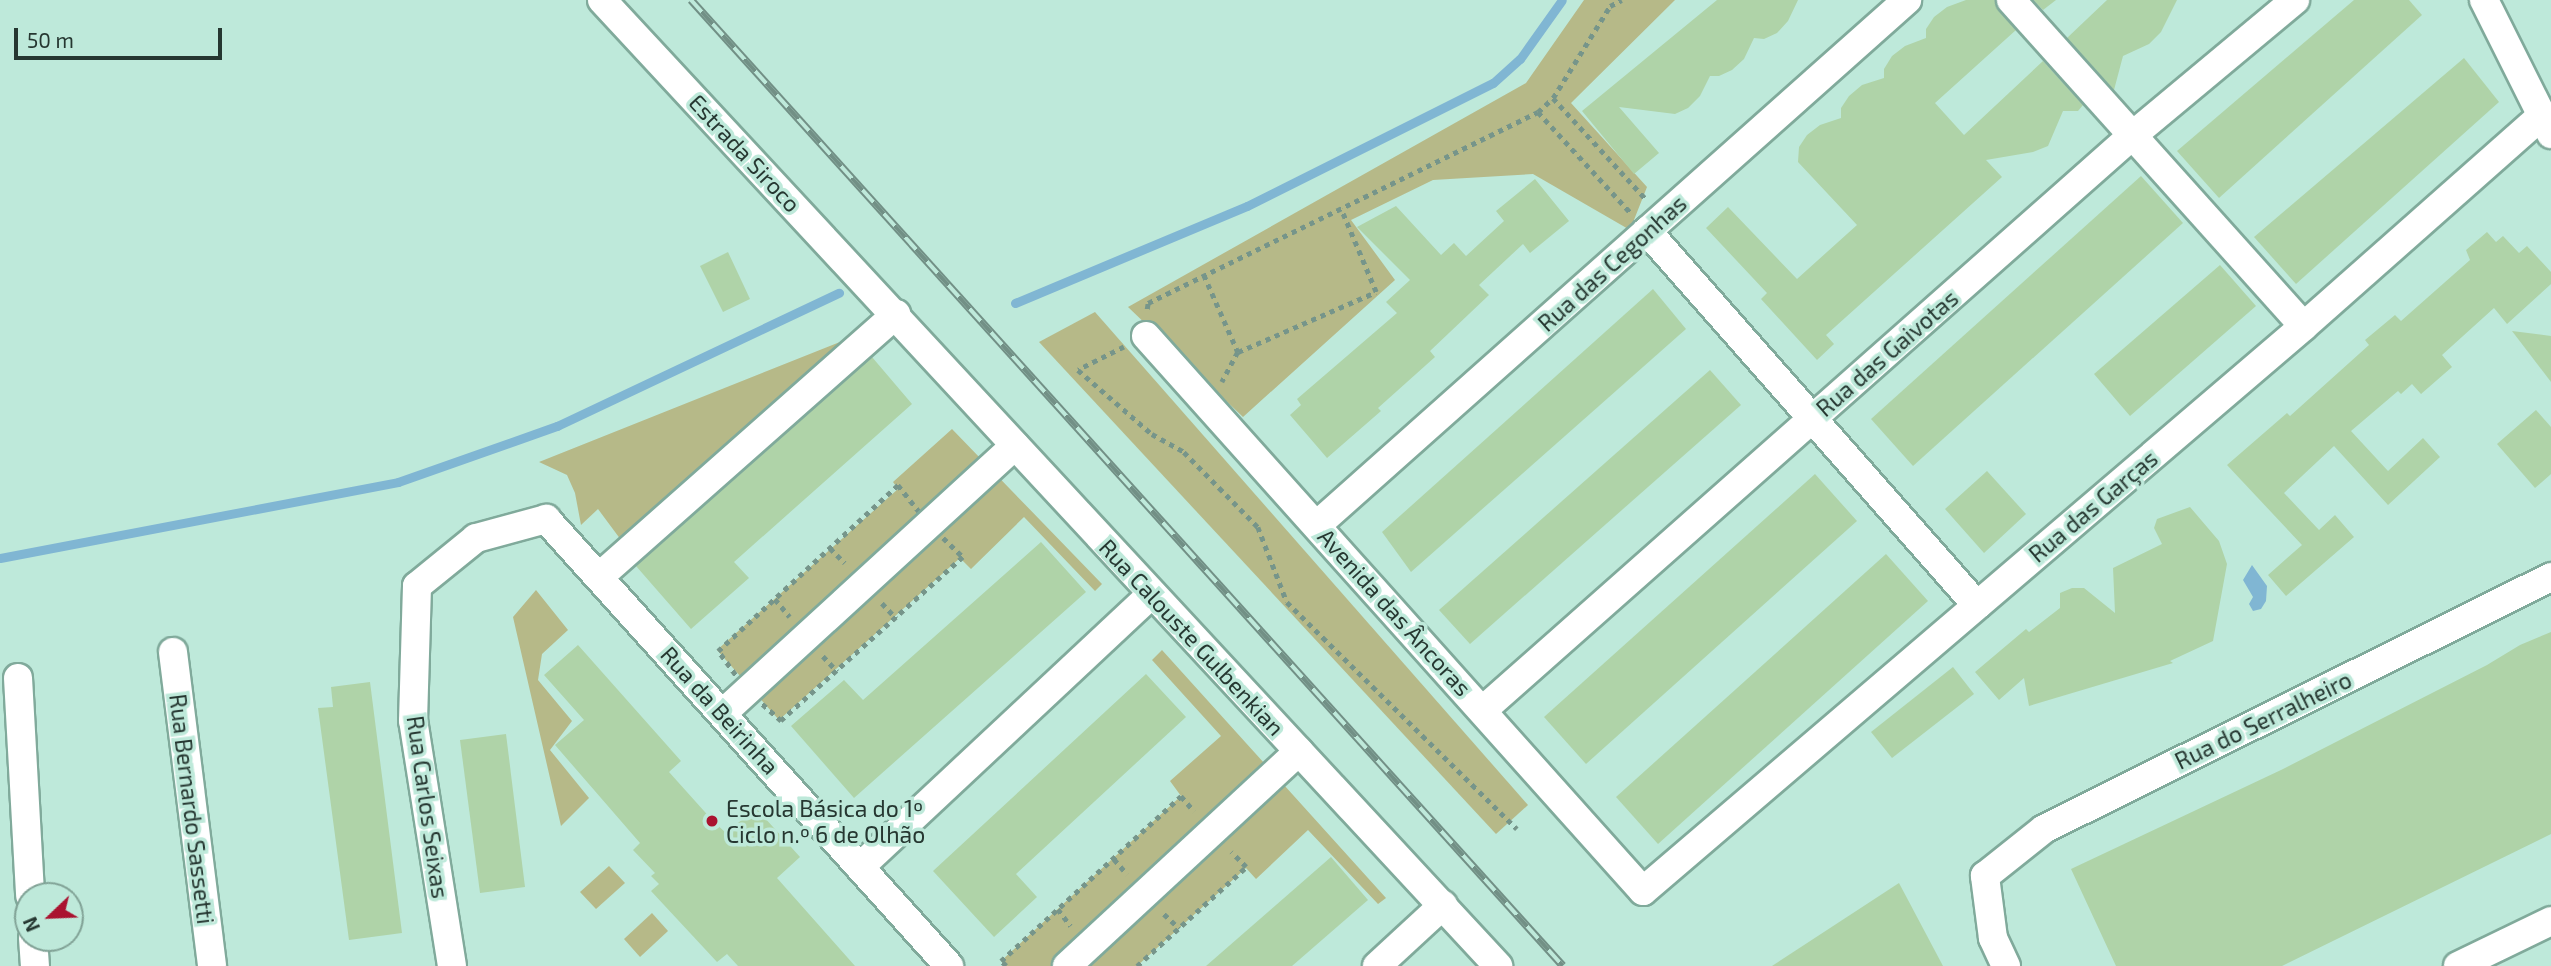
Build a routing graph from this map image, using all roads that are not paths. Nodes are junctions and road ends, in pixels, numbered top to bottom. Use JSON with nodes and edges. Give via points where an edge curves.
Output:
{"nodes":[{"id":1,"x":602,"y":0,"type":"edge"},
{"id":2,"x":1907,"y":0,"type":"edge"},
{"id":3,"x":2011,"y":0,"type":"edge"},
{"id":4,"x":2295,"y":0,"type":"edge"},
{"id":5,"x":2484,"y":0,"type":"edge"},
{"id":6,"x":2546,"y":125,"type":"edge"},
{"id":7,"x":2133,"y":135,"type":"junction"},
{"id":8,"x":1648,"y":222,"type":"junction"},
{"id":9,"x":892,"y":310,"type":"junction"},
{"id":10,"x":2304,"y":326,"type":"junction"},
{"id":11,"x":1146,"y":336,"type":"road end"},
{"id":12,"x":1812,"y":419,"type":"junction"},
{"id":13,"x":1015,"y":444,"type":"junction"},
{"id":14,"x":546,"y":519,"type":"joint"},
{"id":15,"x":1317,"y":526,"type":"junction"},
{"id":16,"x":599,"y":577,"type":"junction"},
{"id":17,"x":2551,"y":577,"type":"edge"},
{"id":18,"x":1152,"y":594,"type":"junction"},
{"id":19,"x":1977,"y":605,"type":"junction"},
{"id":20,"x":173,"y":652,"type":"dead end"},
{"id":21,"x":18,"y":678,"type":"dead end"},
{"id":22,"x":1483,"y":710,"type":"junction"},
{"id":23,"x":723,"y":713,"type":"junction"},
{"id":24,"x":1299,"y":751,"type":"junction"},
{"id":25,"x":860,"y":867,"type":"junction"},
{"id":26,"x":29,"y":882,"type":"edge"},
{"id":27,"x":1643,"y":891,"type":"joint"},
{"id":28,"x":1443,"y":905,"type":"junction"},
{"id":29,"x":2551,"y":921,"type":"edge"},
{"id":30,"x":212,"y":966,"type":"edge"},
{"id":31,"x":451,"y":966,"type":"edge"},
{"id":32,"x":949,"y":966,"type":"edge"},
{"id":33,"x":1067,"y":966,"type":"edge"},
{"id":34,"x":1377,"y":966,"type":"edge"},
{"id":35,"x":1498,"y":966,"type":"edge"},
{"id":36,"x":2006,"y":966,"type":"edge"},
{"id":37,"x":2458,"y":966,"type":"edge"}],
"edges":[{"from":1,"to":9,"type":"street","name":"Estrada Siroco"},
{"from":2,"to":8,"type":"street","name":"Rua das Cegonhas"},
{"from":3,"to":7,"type":"street"},
{"from":4,"to":7,"type":"street","name":"Rua das Gaivotas"},
{"from":5,"to":6,"type":"street"},
{"from":6,"to":10,"type":"street","name":"Rua das Garças"},
{"from":7,"to":10,"type":"street"},
{"from":7,"to":12,"type":"street","name":"Rua das Gaivotas"},
{"from":8,"to":12,"type":"street"},
{"from":8,"to":15,"type":"street","name":"Rua das Cegonhas"},
{"from":9,"to":13,"type":"street","name":"Rua Calouste Gulbenkian"},
{"from":9,"to":16,"type":"street"},
{"from":10,"to":19,"type":"street","name":"Rua das Garças"},
{"from":11,"to":15,"type":"street","name":"Avenida das Âncoras"},
{"from":12,"to":19,"type":"street"},
{"from":12,"to":22,"type":"street","name":"Rua das Gaivotas"},
{"from":13,"to":18,"type":"street","name":"Rua Calouste Gulbenkian"},
{"from":13,"to":23,"type":"street"},
{"from":14,"to":16,"type":"street","name":"Rua da Beirinha"},
{"from":14,"to":31,"type":"street","name":"Rua Carlos Seixas","via":[[476,538],[417,586],[413,722]]},
{"from":15,"to":22,"type":"street","name":"Avenida das Âncoras"},
{"from":16,"to":23,"type":"street","name":"Rua da Beirinha"},
{"from":17,"to":36,"type":"street","name":"Rua do Serralheiro","via":[[2043,829],[1985,876],[1993,938]]},
{"from":18,"to":24,"type":"street","name":"Rua Calouste Gulbenkian"},
{"from":18,"to":25,"type":"street"},
{"from":19,"to":27,"type":"street","name":"Rua das Garças"},
{"from":20,"to":30,"type":"street","name":"Rua Bernardo Sassetti"},
{"from":21,"to":26,"type":"street"},
{"from":22,"to":27,"type":"street","name":"Avenida das Âncoras"},
{"from":23,"to":25,"type":"street","name":"Rua da Beirinha"},
{"from":24,"to":28,"type":"street","name":"Rua Calouste Gulbenkian"},
{"from":24,"to":33,"type":"street"},
{"from":25,"to":32,"type":"street","name":"Rua da Beirinha"},
{"from":28,"to":34,"type":"street"},
{"from":28,"to":35,"type":"street","name":"Rua Calouste Gulbenkian"},
{"from":29,"to":37,"type":"street"}]}
